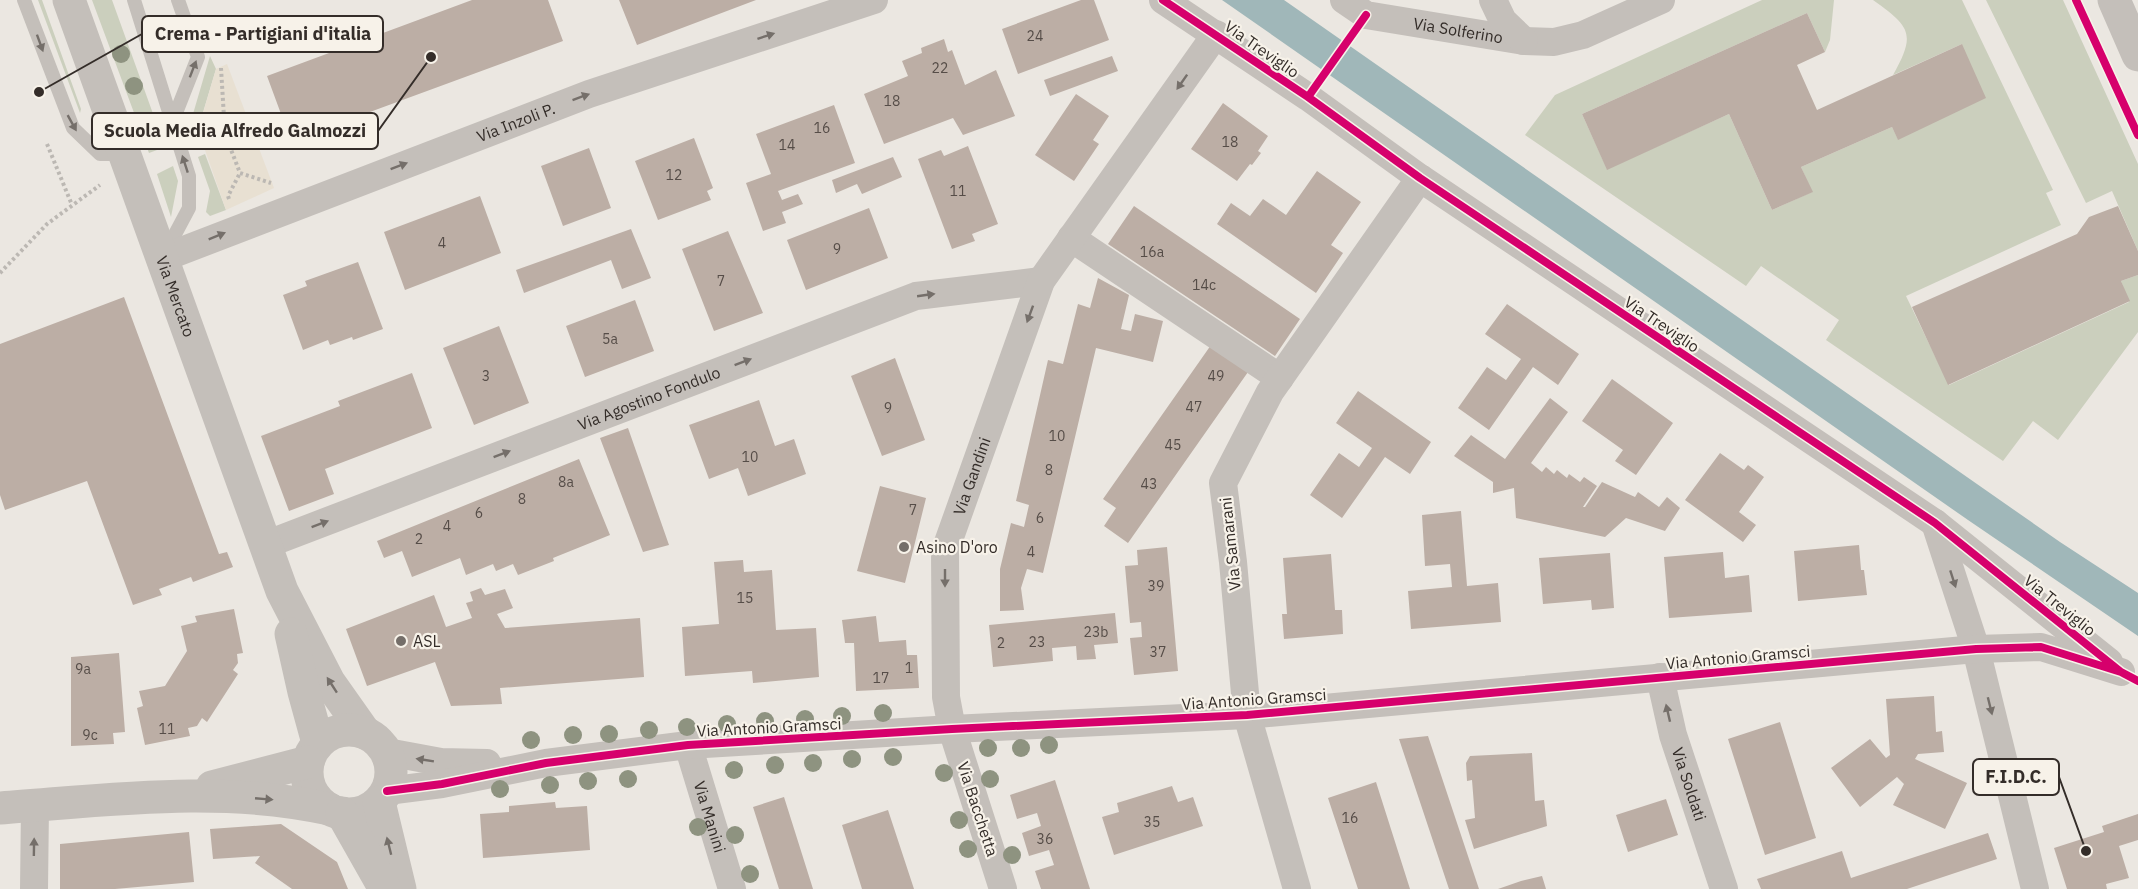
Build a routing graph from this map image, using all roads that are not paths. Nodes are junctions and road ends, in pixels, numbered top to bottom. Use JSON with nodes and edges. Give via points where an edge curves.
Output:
{"nodes":[{"id":1,"x":24,"y":0,"type":"edge"},
{"id":2,"x":69,"y":0,"type":"edge"},
{"id":3,"x":134,"y":0,"type":"edge"},
{"id":4,"x":178,"y":0,"type":"edge"},
{"id":5,"x":874,"y":0,"type":"edge"},
{"id":6,"x":1163,"y":0,"type":"edge"},
{"id":7,"x":1344,"y":0,"type":"edge"},
{"id":8,"x":1493,"y":0,"type":"edge"},
{"id":9,"x":1661,"y":0,"type":"edge"},
{"id":10,"x":2114,"y":0,"type":"edge"},
{"id":11,"x":1216,"y":34,"type":"junction"},
{"id":12,"x":1524,"y":41,"type":"junction"},
{"id":13,"x":2138,"y":55,"type":"edge"},
{"id":14,"x":172,"y":123,"type":"junction"},
{"id":15,"x":124,"y":154,"type":"junction"},
{"id":16,"x":1420,"y":178,"type":"junction"},
{"id":17,"x":1071,"y":238,"type":"junction"},
{"id":18,"x":163,"y":258,"type":"junction"},
{"id":19,"x":1041,"y":281,"type":"junction"},
{"id":20,"x":1280,"y":378,"type":"junction"},
{"id":21,"x":1935,"y":523,"type":"junction"},
{"id":22,"x":265,"y":544,"type":"junction"},
{"id":23,"x":282,"y":591,"type":"junction"},
{"id":24,"x":1976,"y":649,"type":"junction"},
{"id":25,"x":2130,"y":676,"type":"edge"},
{"id":26,"x":1660,"y":677,"type":"junction"},
{"id":27,"x":1247,"y":715,"type":"junction"},
{"id":28,"x":952,"y":729,"type":"junction"},
{"id":29,"x":376,"y":742,"type":"junction"},
{"id":30,"x":687,"y":745,"type":"junction"},
{"id":31,"x":313,"y":753,"type":"junction"},
{"id":32,"x":546,"y":763,"type":"junction"},
{"id":33,"x":184,"y":795,"type":"junction"},
{"id":34,"x":383,"y":797,"type":"junction"},
{"id":35,"x":35,"y":806,"type":"junction"},
{"id":36,"x":0,"y":808,"type":"edge"},
{"id":37,"x":335,"y":811,"type":"junction"},
{"id":38,"x":33,"y":889,"type":"edge"},
{"id":39,"x":385,"y":889,"type":"edge"},
{"id":40,"x":400,"y":889,"type":"edge"},
{"id":41,"x":732,"y":889,"type":"edge"},
{"id":42,"x":1003,"y":889,"type":"edge"},
{"id":43,"x":1297,"y":889,"type":"edge"},
{"id":44,"x":1724,"y":889,"type":"edge"},
{"id":45,"x":2036,"y":889,"type":"edge"}],
"edges":[{"from":1,"to":15,"type":"lane","one_way":true,"via":[[73,128],[100,154]]},
{"from":2,"to":15,"type":"street","name":"Via Mercato"},
{"from":3,"to":14,"type":"lane"},
{"from":14,"to":4,"type":"lane","one_way":true,"via":[[198,57]]},
{"from":18,"to":5,"type":"street","name":"Via Inzoli P.","one_way":true,"via":[[589,94]]},
{"from":6,"to":11,"type":"street","name":"Via Treviglio"},
{"from":7,"to":12,"type":"street","name":"Via Solferino","via":[[1366,15]]},
{"from":8,"to":12,"type":"street","name":"Via Solferino","via":[[1503,21]]},
{"from":9,"to":12,"type":"street","via":[[1583,35],[1554,42]]},
{"from":10,"to":13,"type":"street"},
{"from":11,"to":16,"type":"street","name":"Via Treviglio"},
{"from":11,"to":17,"type":"street","name":"Via Gandini","one_way":true},
{"from":18,"to":14,"type":"lane","one_way":true,"via":[[189,208],[189,176]]},
{"from":15,"to":18,"type":"street","name":"Via Mercato"},
{"from":16,"to":20,"type":"street","name":"Via Samarani"},
{"from":16,"to":21,"type":"street","name":"Via Treviglio"},
{"from":17,"to":19,"type":"street","name":"Via Gandini"},
{"from":17,"to":20,"type":"street"},
{"from":18,"to":22,"type":"street","name":"Via Mercato"},
{"from":22,"to":19,"type":"street","name":"Via Agostino Fondulo","one_way":true,"via":[[916,296]]},
{"from":19,"to":28,"type":"street","name":"Via Gandini","one_way":true,"via":[[945,551],[946,697]]},
{"from":20,"to":27,"type":"street","name":"Via Samarani","via":[[1223,483]]},
{"from":21,"to":24,"type":"street","one_way":true},
{"from":21,"to":25,"type":"street","name":"Via Treviglio"},
{"from":22,"to":23,"type":"street","name":"Via Mercato"},
{"from":29,"to":23,"type":"street","name":"Via Mercato","one_way":true,"via":[[329,682]]},
{"from":23,"to":31,"type":"street","name":"Via Mercato"},
{"from":24,"to":25,"type":"street","name":"Via Antonio Gramsci","via":[[2041,647]]},
{"from":24,"to":26,"type":"street","name":"Via Antonio Gramsci"},
{"from":24,"to":45,"type":"street","one_way":true},
{"from":26,"to":27,"type":"street","name":"Via Antonio Gramsci"},
{"from":44,"to":26,"type":"street","name":"Via Soldati","one_way":true,"via":[[1673,735]]},
{"from":27,"to":28,"type":"street","name":"Via Antonio Gramsci"},
{"from":27,"to":43,"type":"street","name":"Via Samarani"},
{"from":28,"to":30,"type":"street","name":"Via Antonio Gramsci"},
{"from":28,"to":42,"type":"street","name":"Via Bacchetta"},
{"from":29,"to":31,"type":"street","via":[[351,729],[337,731],[324,738]]},
{"from":32,"to":29,"type":"street","name":"Via Antonio Gramsci","one_way":true,"via":[[441,762]]},
{"from":29,"to":34,"type":"street","via":[[391,772]]},
{"from":30,"to":32,"type":"street","name":"Via Antonio Gramsci"},
{"from":30,"to":41,"type":"street","name":"Via Manini"},
{"from":31,"to":33,"type":"street"},
{"from":31,"to":37,"type":"street","via":[[307,777],[311,790],[318,801]]},
{"from":32,"to":34,"type":"street","name":"Via Antonio Gramsci"},
{"from":33,"to":35,"type":"street"},
{"from":33,"to":37,"type":"street","one_way":true,"via":[[263,798]]},
{"from":34,"to":37,"type":"street","via":[[368,810],[355,814]]},
{"from":40,"to":34,"type":"street","one_way":true},
{"from":35,"to":36,"type":"street"},
{"from":38,"to":35,"type":"street","one_way":true},
{"from":37,"to":39,"type":"street"}]}
